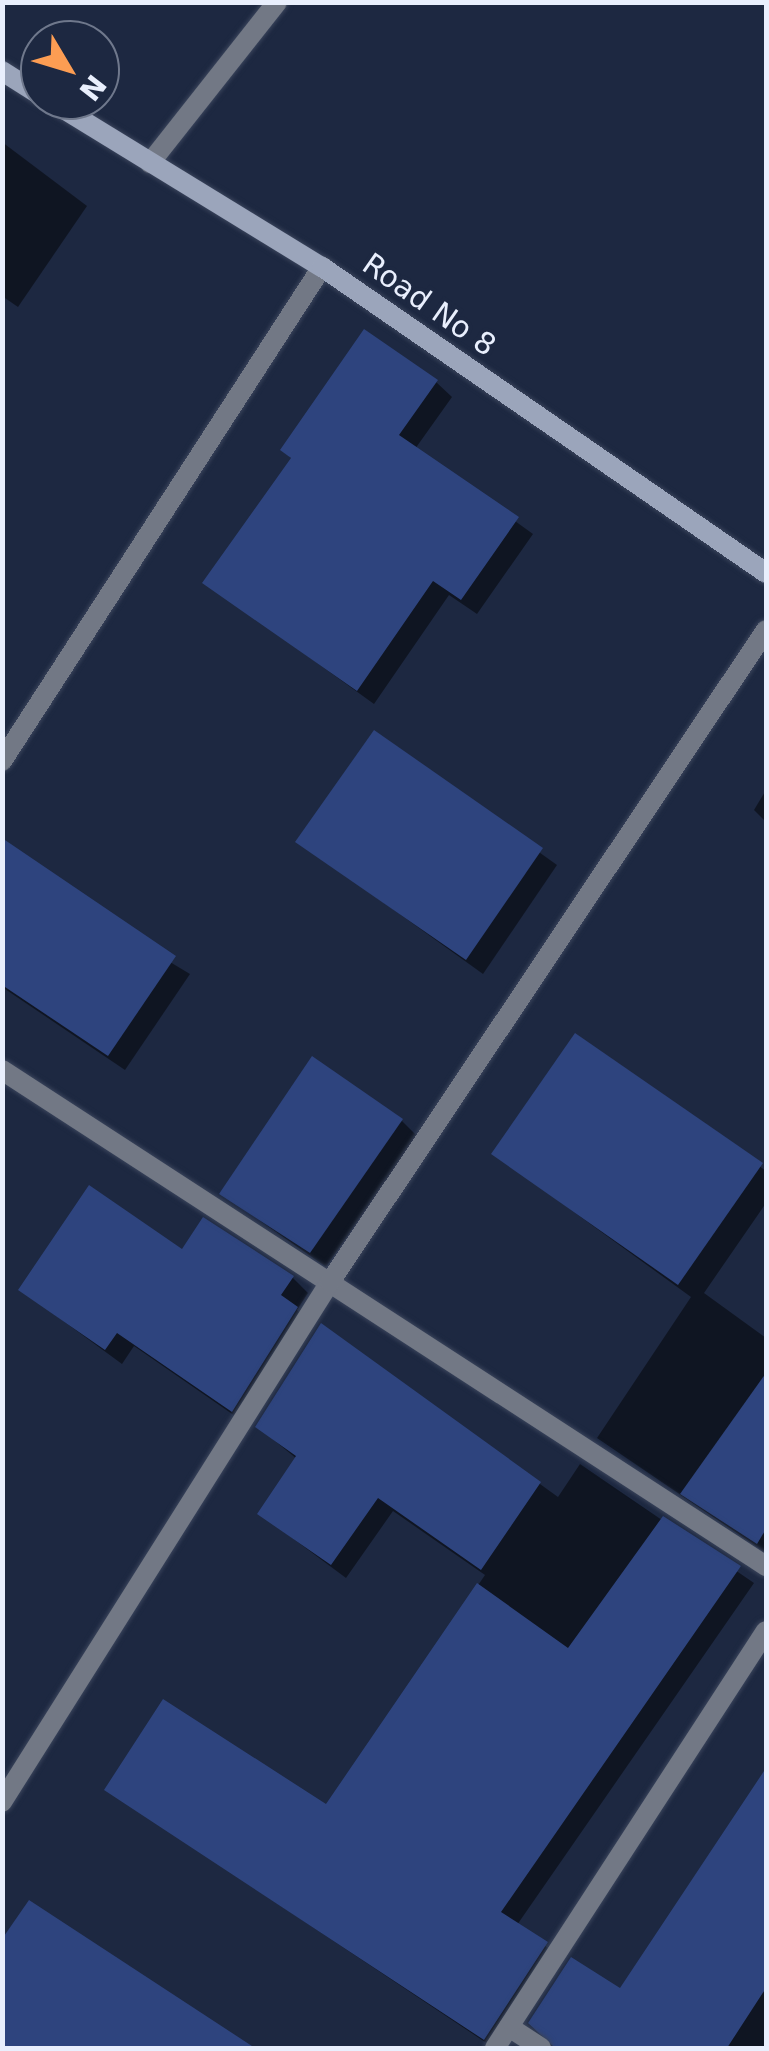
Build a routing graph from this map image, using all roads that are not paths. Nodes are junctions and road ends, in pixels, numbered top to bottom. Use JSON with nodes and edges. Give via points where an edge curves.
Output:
{"nodes":[{"id":1,"x":277,"y":2,"type":"edge"},
{"id":2,"x":81,"y":120,"type":"edge"},
{"id":3,"x":150,"y":163,"type":"junction"},
{"id":4,"x":322,"y":267,"type":"junction"},
{"id":5,"x":766,"y":574,"type":"edge"},
{"id":6,"x":766,"y":630,"type":"edge"},
{"id":7,"x":2,"y":760,"type":"edge"},
{"id":8,"x":2,"y":1070,"type":"edge"},
{"id":9,"x":330,"y":1282,"type":"junction"},
{"id":10,"x":766,"y":1566,"type":"edge"},
{"id":11,"x":766,"y":1632,"type":"edge"},
{"id":12,"x":2,"y":1802,"type":"edge"},
{"id":13,"x":509,"y":2027,"type":"junction"},
{"id":14,"x":496,"y":2048,"type":"edge"},
{"id":15,"x":541,"y":2048,"type":"edge"}],
"edges":[{"from":1,"to":3,"type":"street"},
{"from":2,"to":3,"type":"street","name":"Road No 8"},
{"from":3,"to":4,"type":"street","name":"Road No 8"},
{"from":4,"to":5,"type":"street","name":"Road No 8"},
{"from":4,"to":7,"type":"street"},
{"from":6,"to":9,"type":"street"},
{"from":8,"to":9,"type":"street"},
{"from":9,"to":10,"type":"street"},
{"from":9,"to":12,"type":"street"},
{"from":11,"to":13,"type":"street"},
{"from":13,"to":14,"type":"street"},
{"from":13,"to":15,"type":"street"}]}
